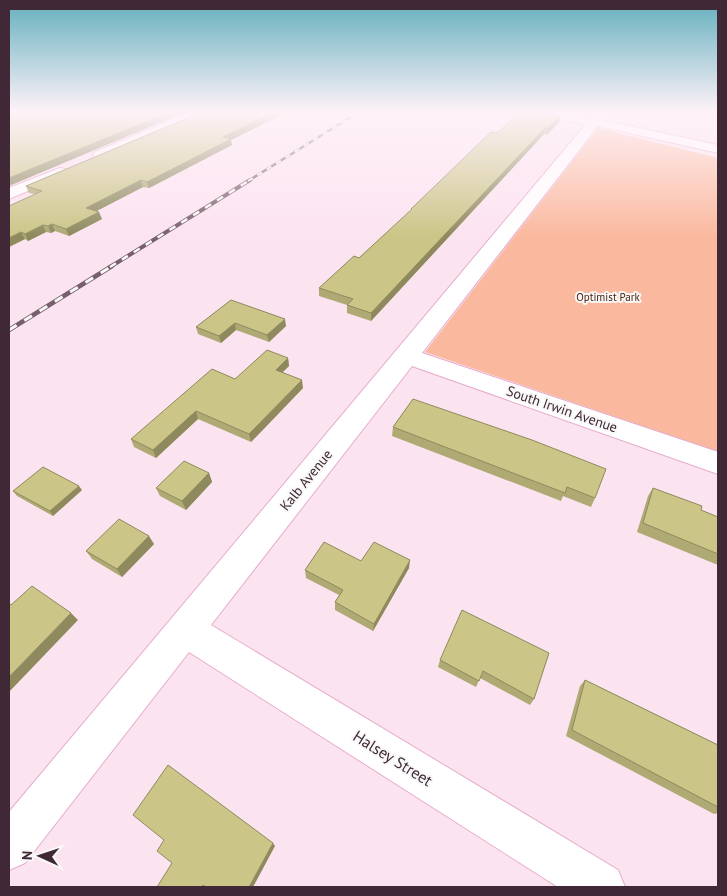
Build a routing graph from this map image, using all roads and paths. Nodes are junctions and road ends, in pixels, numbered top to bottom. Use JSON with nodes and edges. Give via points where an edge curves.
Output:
{"nodes":[{"id":1,"x":103,"y":154,"type":"edge"},
{"id":2,"x":569,"y":154,"type":"edge"},
{"id":3,"x":91,"y":159,"type":"edge"},
{"id":4,"x":72,"y":167,"type":"edge"},
{"id":5,"x":9,"y":194,"type":"edge"},
{"id":6,"x":406,"y":356,"type":"junction"},
{"id":7,"x":718,"y":463,"type":"edge"},
{"id":8,"x":185,"y":629,"type":"junction"},
{"id":9,"x":9,"y":847,"type":"edge"},
{"id":10,"x":601,"y":887,"type":"edge"}],
"edges":[{"from":1,"to":3,"type":"street"},
{"from":2,"to":6,"type":"street","name":"Kalb Avenue"},
{"from":4,"to":5,"type":"street"},
{"from":6,"to":7,"type":"street","name":"South Irwin Avenue"},
{"from":6,"to":8,"type":"street","name":"Kalb Avenue"},
{"from":8,"to":9,"type":"street","name":"Kalb Avenue"},
{"from":8,"to":10,"type":"street","name":"Halsey Street"}]}
